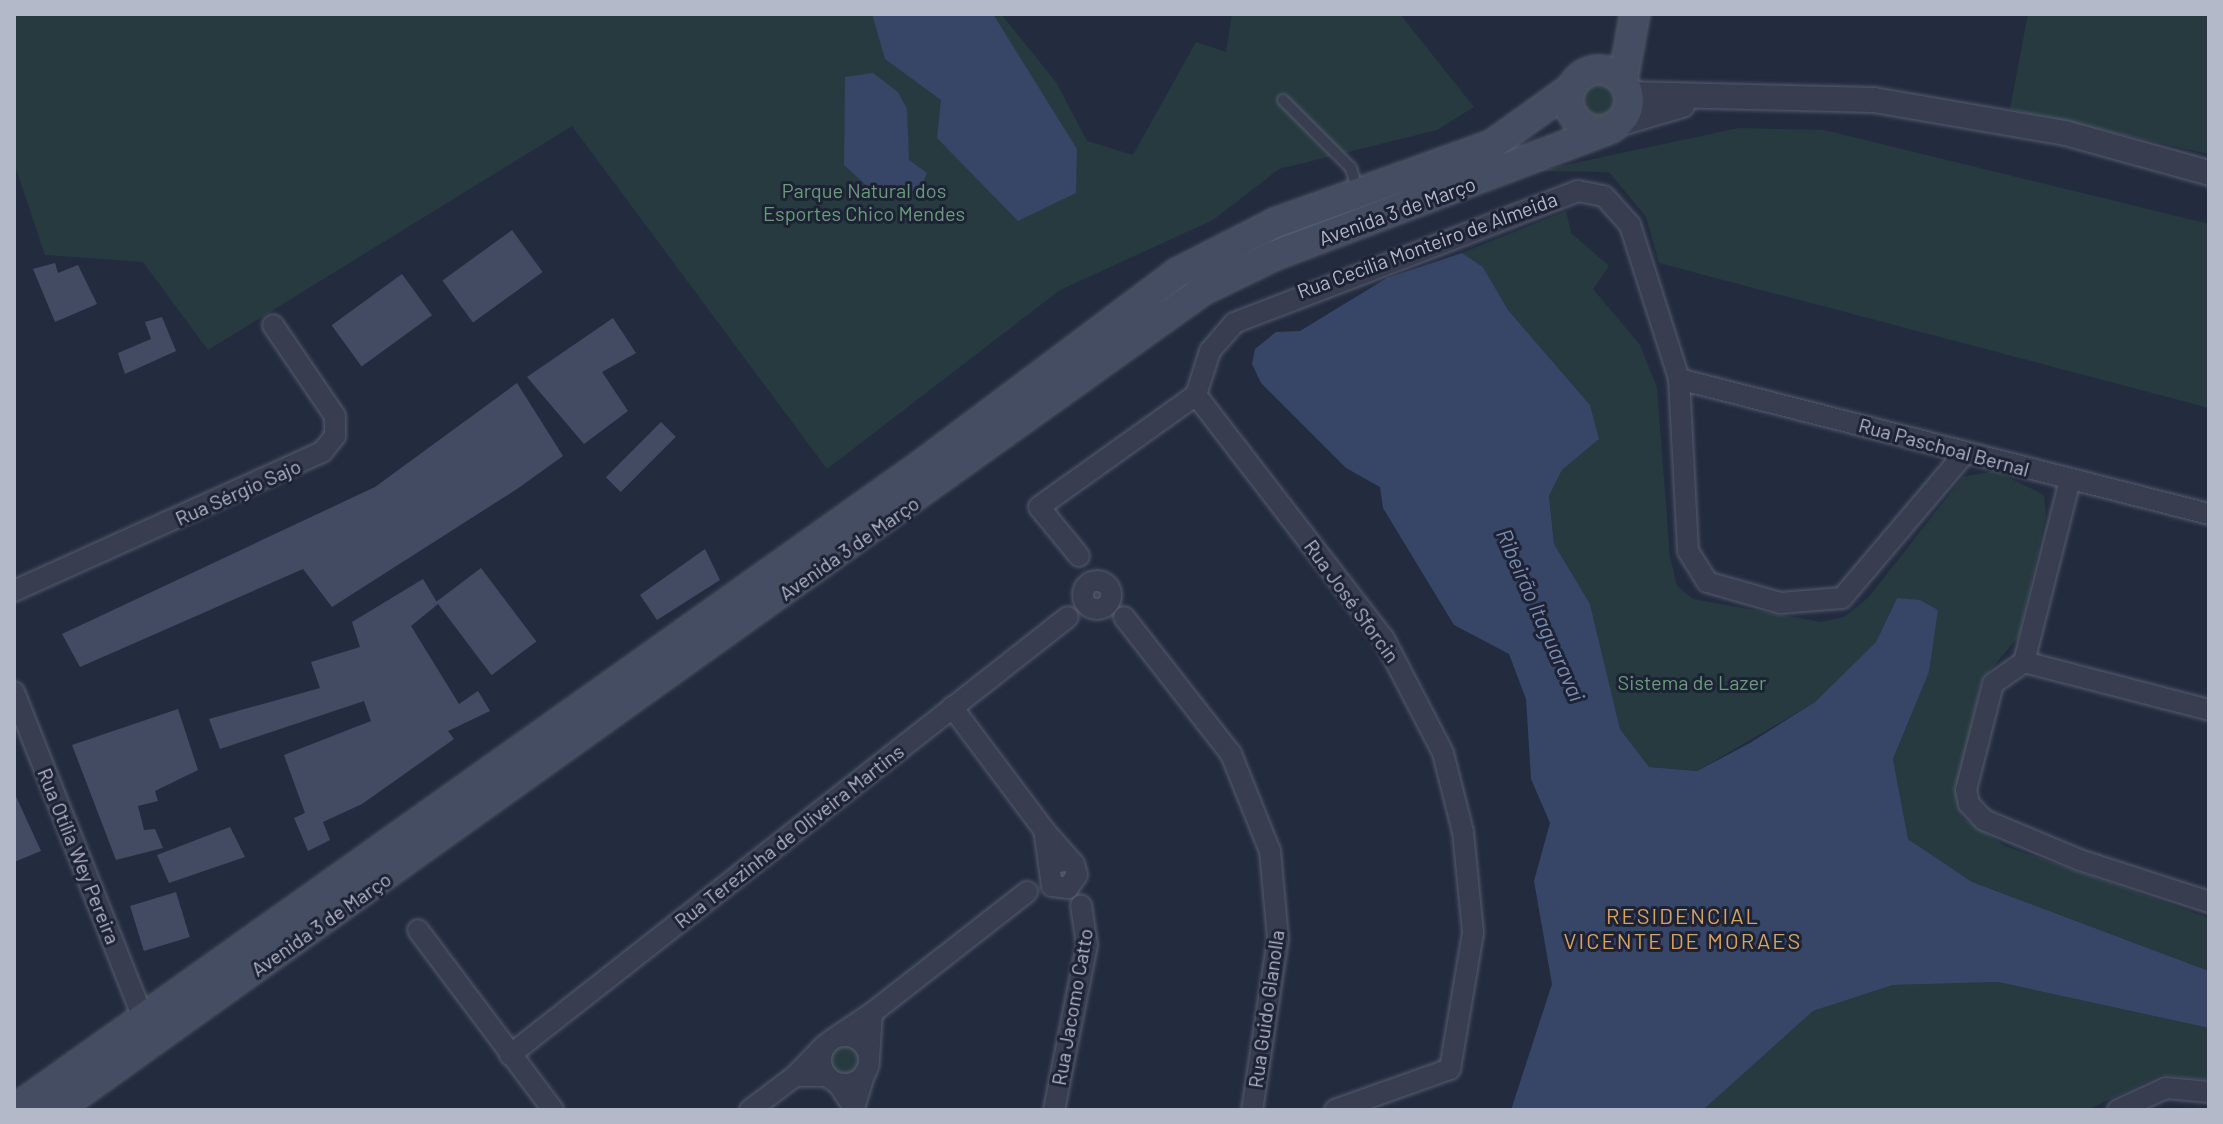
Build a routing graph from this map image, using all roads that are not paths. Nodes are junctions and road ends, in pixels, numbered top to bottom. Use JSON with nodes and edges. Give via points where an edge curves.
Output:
{"nodes":[{"id":1,"x":1628,"y":14,"type":"edge"},
{"id":2,"x":1635,"y":14,"type":"edge"},
{"id":3,"x":1592,"y":70,"type":"junction"},
{"id":4,"x":1626,"y":87,"type":"junction"},
{"id":5,"x":1570,"y":89,"type":"junction"},
{"id":6,"x":1724,"y":96,"type":"junction"},
{"id":7,"x":1283,"y":100,"type":"dead end"},
{"id":8,"x":1614,"y":126,"type":"junction"},
{"id":9,"x":2209,"y":173,"type":"edge"},
{"id":10,"x":1358,"y":191,"type":"junction"},
{"id":11,"x":273,"y":325,"type":"dead end"},
{"id":12,"x":1679,"y":379,"type":"junction"},
{"id":13,"x":1196,"y":395,"type":"junction"},
{"id":14,"x":1965,"y":453,"type":"junction"},
{"id":15,"x":2070,"y":480,"type":"junction"},
{"id":16,"x":2209,"y":514,"type":"edge"},
{"id":17,"x":14,"y":591,"type":"edge"},
{"id":18,"x":1095,"y":596,"type":"junction"},
{"id":19,"x":2024,"y":662,"type":"junction"},
{"id":20,"x":14,"y":692,"type":"edge"},
{"id":21,"x":952,"y":707,"type":"junction"},
{"id":22,"x":2209,"y":710,"type":"edge"},
{"id":23,"x":1044,"y":830,"type":"junction"},
{"id":24,"x":1073,"y":867,"type":"junction"},
{"id":25,"x":1051,"y":877,"type":"junction"},
{"id":26,"x":2209,"y":902,"type":"edge"},
{"id":27,"x":1081,"y":905,"type":"junction"},
{"id":28,"x":418,"y":930,"type":"dead end"},
{"id":29,"x":872,"y":1013,"type":"junction"},
{"id":30,"x":144,"y":1020,"type":"junction"},
{"id":31,"x":830,"y":1041,"type":"junction"},
{"id":32,"x":510,"y":1055,"type":"junction"},
{"id":33,"x":133,"y":1056,"type":"junction"},
{"id":34,"x":867,"y":1065,"type":"junction"},
{"id":35,"x":795,"y":1076,"type":"junction"},
{"id":36,"x":832,"y":1080,"type":"junction"},
{"id":37,"x":2209,"y":1092,"type":"edge"},
{"id":38,"x":854,"y":1109,"type":"edge"},
{"id":39,"x":14,"y":1110,"type":"edge"},
{"id":40,"x":56,"y":1110,"type":"edge"},
{"id":41,"x":553,"y":1110,"type":"edge"},
{"id":42,"x":750,"y":1110,"type":"edge"},
{"id":43,"x":1054,"y":1110,"type":"edge"},
{"id":44,"x":1252,"y":1110,"type":"edge"},
{"id":45,"x":1335,"y":1110,"type":"edge"},
{"id":46,"x":2118,"y":1110,"type":"edge"}],
"edges":[{"from":1,"to":3,"type":"main road"},
{"from":2,"to":4,"type":"main road"},
{"from":3,"to":4,"type":"main road"},
{"from":3,"to":5,"type":"main road","name":"Avenida 3 de Março"},
{"from":4,"to":6,"type":"street"},
{"from":4,"to":8,"type":"main road"},
{"from":5,"to":8,"type":"main road","via":[[1577,121]]},
{"from":5,"to":10,"type":"main road","name":"Avenida 3 de Março","via":[[1492,145]]},
{"from":6,"to":8,"type":"street"},
{"from":6,"to":9,"type":"street","via":[[1874,100],[2065,133]]},
{"from":7,"to":10,"type":"lane","via":[[1351,168]]},
{"from":8,"to":33,"type":"main road","name":"Avenida 3 de Março","via":[[1273,256],[1203,290]]},
{"from":10,"to":30,"type":"main road","name":"Avenida 3 de Março","via":[[1177,273],[923,464]]},
{"from":11,"to":17,"type":"street","name":"Rua Sérgio Sajo","via":[[335,416],[335,436],[322,452]]},
{"from":12,"to":13,"type":"street","name":"Rua Cecília Monteiro de Almeida","via":[[1626,216],[1604,196],[1578,191],[1250,313],[1215,341]]},
{"from":12,"to":14,"type":"street","name":"Rua Paschoal Bernal"},
{"from":12,"to":14,"type":"street","name":"Rua Cecília Monteiro de Almeida","via":[[1688,551],[1707,582],[1743,596],[1806,606],[1842,598]]},
{"from":13,"to":18,"type":"street","via":[[1039,507],[1079,556]]},
{"from":13,"to":45,"type":"street","name":"Rua José Sforcin","via":[[1384,639],[1443,753],[1463,832],[1473,933],[1450,1069]]},
{"from":14,"to":15,"type":"street","name":"Rua Paschoal Bernal"},
{"from":15,"to":16,"type":"street","name":"Rua Paschoal Bernal"},
{"from":15,"to":19,"type":"street"},
{"from":18,"to":21,"type":"street","name":"Rua Terezinha de Oliveira Martins"},
{"from":18,"to":44,"type":"street","name":"Rua Guido Glanolla","via":[[1124,617],[1231,754],[1270,851],[1278,939]]},
{"from":19,"to":22,"type":"street"},
{"from":19,"to":26,"type":"street","via":[[1993,684],[1966,790],[1969,804],[1984,820],[2080,860]]},
{"from":20,"to":30,"type":"street","name":"Rua Otília Wey Pereira"},
{"from":21,"to":23,"type":"street"},
{"from":21,"to":32,"type":"street","name":"Rua Terezinha de Oliveira Martins"},
{"from":23,"to":24,"type":"street"},
{"from":23,"to":25,"type":"street"},
{"from":24,"to":25,"type":"street"},
{"from":24,"to":25,"type":"street","via":[[1073,885]]},
{"from":24,"to":27,"type":"street","name":"Rua Jacomo Catto"},
{"from":25,"to":27,"type":"street","name":"Rua Jacomo Catto"},
{"from":25,"to":29,"type":"street"},
{"from":27,"to":43,"type":"street","name":"Rua Jacomo Catto","via":[[1087,945]]},
{"from":28,"to":32,"type":"street"},
{"from":29,"to":31,"type":"street"},
{"from":29,"to":34,"type":"street"},
{"from":30,"to":33,"type":"main road","via":[[147,1037]]},
{"from":30,"to":39,"type":"main road","name":"Avenida 3 de Março"},
{"from":31,"to":34,"type":"street","via":[[857,1039]]},
{"from":31,"to":35,"type":"street"},
{"from":31,"to":36,"type":"street"},
{"from":32,"to":41,"type":"street"},
{"from":33,"to":40,"type":"main road","name":"Avenida 3 de Março"},
{"from":34,"to":36,"type":"street"},
{"from":34,"to":38,"type":"street"},
{"from":35,"to":36,"type":"street"},
{"from":35,"to":42,"type":"street"},
{"from":36,"to":38,"type":"street"},
{"from":37,"to":46,"type":"street","via":[[2166,1088]]}]}
